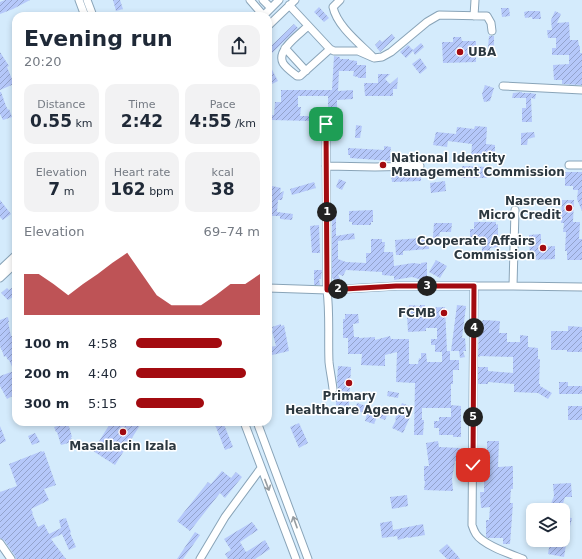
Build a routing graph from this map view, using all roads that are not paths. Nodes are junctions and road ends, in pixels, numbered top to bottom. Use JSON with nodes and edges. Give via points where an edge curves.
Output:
{"nodes":[{"id":1,"x":79,"y":0,"type":"edge"},
{"id":2,"x":87,"y":0,"type":"edge"},
{"id":3,"x":250,"y":0,"type":"edge"},
{"id":4,"x":263,"y":0,"type":"edge"},
{"id":5,"x":280,"y":0,"type":"edge"},
{"id":6,"x":340,"y":0,"type":"edge"},
{"id":7,"x":475,"y":0,"type":"edge"},
{"id":8,"x":292,"y":2,"type":"edge"},
{"id":9,"x":271,"y":8,"type":"junction"},
{"id":10,"x":84,"y":12,"type":"edge"},
{"id":11,"x":92,"y":12,"type":"edge"},
{"id":12,"x":260,"y":12,"type":"edge"},
{"id":13,"x":267,"y":12,"type":"edge"},
{"id":14,"x":474,"y":16,"type":"junction"},
{"id":15,"x":272,"y":22,"type":"edge"},
{"id":16,"x":308,"y":26,"type":"junction"},
{"id":17,"x":492,"y":31,"type":"dead end"},
{"id":18,"x":285,"y":48,"type":"junction"},
{"id":19,"x":330,"y":49,"type":"junction"},
{"id":20,"x":374,"y":58,"type":"junction"},
{"id":21,"x":306,"y":71,"type":"junction"},
{"id":22,"x":504,"y":86,"type":"dead end"},
{"id":23,"x":582,"y":90,"type":"edge"},
{"id":24,"x":326,"y":124,"type":"dead end"},
{"id":25,"x":569,"y":165,"type":"dead end"},
{"id":26,"x":582,"y":165,"type":"edge"},
{"id":27,"x":326,"y":166,"type":"junction"},
{"id":28,"x":420,"y":166,"type":"dead end"},
{"id":29,"x":515,"y":210,"type":"dead end"},
{"id":30,"x":12,"y":259,"type":"edge"},
{"id":31,"x":12,"y":267,"type":"edge"},
{"id":32,"x":0,"y":270,"type":"edge"},
{"id":33,"x":0,"y":278,"type":"edge"},
{"id":34,"x":474,"y":286,"type":"junction"},
{"id":35,"x":513,"y":286,"type":"junction"},
{"id":36,"x":272,"y":288,"type":"edge"},
{"id":37,"x":582,"y":288,"type":"edge"},
{"id":38,"x":327,"y":290,"type":"junction"},
{"id":39,"x":334,"y":390,"type":"dead end"},
{"id":40,"x":245,"y":426,"type":"edge"},
{"id":41,"x":258,"y":426,"type":"edge"},
{"id":42,"x":261,"y":468,"type":"junction"},
{"id":43,"x":0,"y":544,"type":"edge"},
{"id":44,"x":11,"y":559,"type":"edge"},
{"id":45,"x":200,"y":559,"type":"edge"},
{"id":46,"x":296,"y":559,"type":"edge"},
{"id":47,"x":308,"y":559,"type":"edge"},
{"id":48,"x":522,"y":559,"type":"edge"}],
"edges":[{"from":1,"to":10,"type":"street"},
{"from":2,"to":11,"type":"street"},
{"from":3,"to":12,"type":"street"},
{"from":4,"to":9,"type":"street"},
{"from":5,"to":9,"type":"street"},
{"from":6,"to":20,"type":"street","via":[[333,7],[334,14]]},
{"from":7,"to":14,"type":"street"},
{"from":8,"to":15,"type":"street"},
{"from":8,"to":16,"type":"street"},
{"from":9,"to":13,"type":"street"},
{"from":14,"to":17,"type":"street","via":[[487,16]]},
{"from":14,"to":20,"type":"street","via":[[439,14],[391,52],[382,58]]},
{"from":16,"to":18,"type":"street"},
{"from":16,"to":19,"type":"street"},
{"from":18,"to":21,"type":"street"},
{"from":18,"to":21,"type":"street","via":[[281,55],[282,62],[297,76]]},
{"from":19,"to":20,"type":"street","via":[[358,52]]},
{"from":19,"to":21,"type":"street"},
{"from":22,"to":23,"type":"street"},
{"from":24,"to":27,"type":"street"},
{"from":25,"to":26,"type":"street"},
{"from":27,"to":28,"type":"street"},
{"from":27,"to":38,"type":"street"},
{"from":29,"to":35,"type":"street"},
{"from":30,"to":32,"type":"street"},
{"from":31,"to":33,"type":"street"},
{"from":34,"to":35,"type":"street"},
{"from":34,"to":38,"type":"street","via":[[396,286]]},
{"from":34,"to":48,"type":"street","via":[[472,525],[482,540]]},
{"from":35,"to":37,"type":"street"},
{"from":36,"to":38,"type":"street"},
{"from":38,"to":39,"type":"street","via":[[329,363]]},
{"from":40,"to":42,"type":"street"},
{"from":47,"to":41,"type":"street","one_way":true},
{"from":42,"to":45,"type":"street","via":[[225,517]]},
{"from":42,"to":46,"type":"street","one_way":true},
{"from":43,"to":44,"type":"street"}]}
